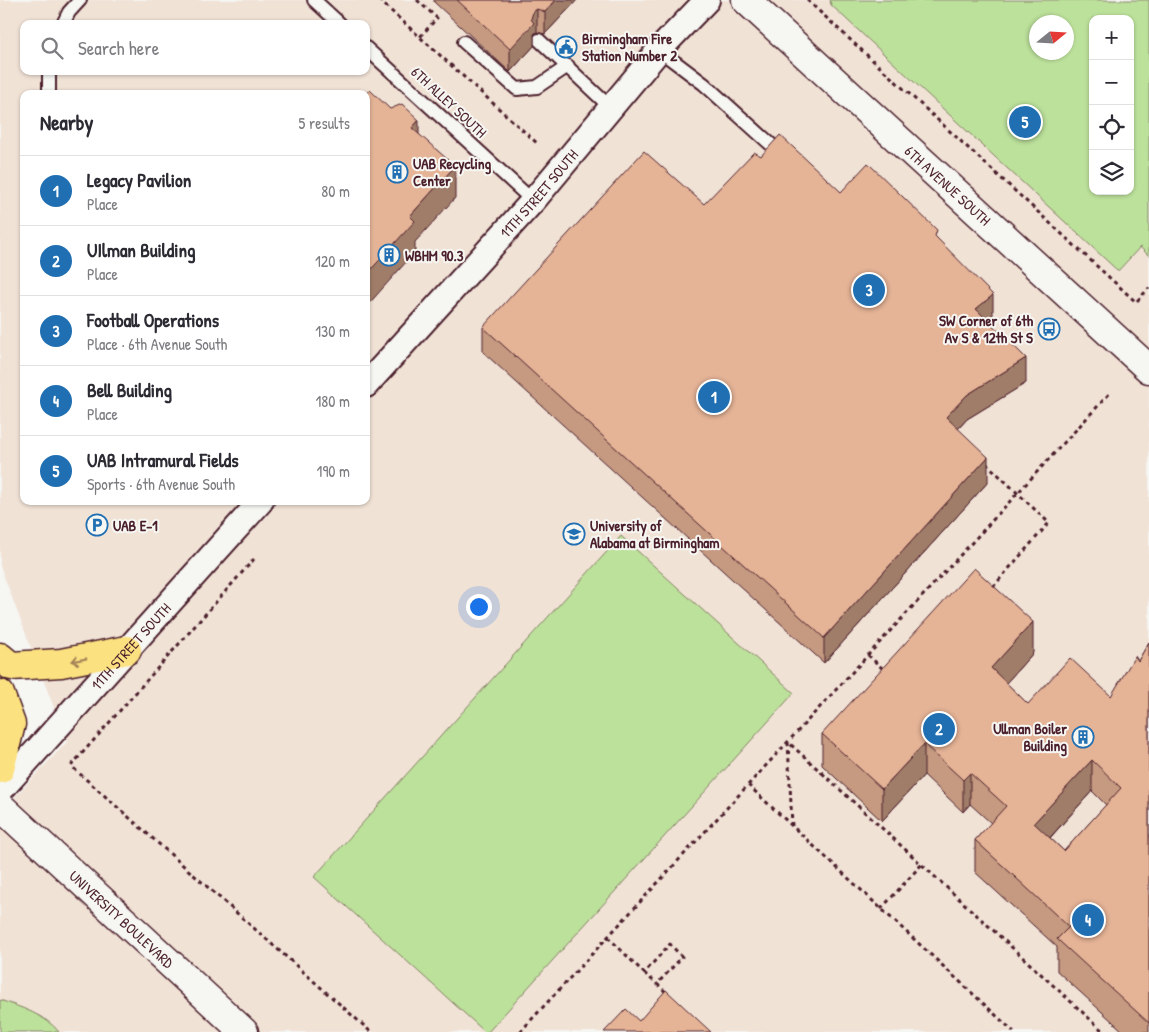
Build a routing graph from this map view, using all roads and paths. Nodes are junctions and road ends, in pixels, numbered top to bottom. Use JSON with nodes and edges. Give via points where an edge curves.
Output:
{"nodes":[{"id":1,"x":80,"y":0,"type":"edge"},
{"id":2,"x":314,"y":0,"type":"edge"},
{"id":3,"x":379,"y":0,"type":"edge"},
{"id":4,"x":417,"y":0,"type":"edge"},
{"id":5,"x":707,"y":0,"type":"edge"},
{"id":6,"x":746,"y":0,"type":"edge"},
{"id":7,"x":807,"y":0,"type":"edge"},
{"id":8,"x":66,"y":20,"type":"edge"},
{"id":9,"x":336,"y":20,"type":"edge"},
{"id":10,"x":420,"y":37,"type":"junction"},
{"id":11,"x":539,"y":40,"type":"dead end"},
{"id":12,"x":464,"y":42,"type":"dead end"},
{"id":13,"x":659,"y":50,"type":"junction"},
{"id":14,"x":370,"y":52,"type":"edge"},
{"id":15,"x":568,"y":66,"type":"junction"},
{"id":16,"x":49,"y":75,"type":"edge"},
{"id":17,"x":49,"y":90,"type":"edge"},
{"id":18,"x":611,"y":108,"type":"junction"},
{"id":19,"x":538,"y":144,"type":"dead end"},
{"id":20,"x":776,"y":149,"type":"edge"},
{"id":21,"x":533,"y":201,"type":"junction"},
{"id":22,"x":1149,"y":288,"type":"edge"},
{"id":23,"x":1147,"y":363,"type":"edge"},
{"id":24,"x":370,"y":381,"type":"edge"},
{"id":25,"x":1109,"y":394,"type":"dead end"},
{"id":26,"x":982,"y":459,"type":"edge"},
{"id":27,"x":1017,"y":493,"type":"junction"},
{"id":28,"x":257,"y":505,"type":"edge"},
{"id":29,"x":254,"y":559,"type":"dead end"},
{"id":30,"x":991,"y":589,"type":"edge"},
{"id":31,"x":126,"y":650,"type":"junction"},
{"id":32,"x":868,"y":655,"type":"junction"},
{"id":33,"x":0,"y":656,"type":"edge"},
{"id":34,"x":886,"y":672,"type":"edge"},
{"id":35,"x":0,"y":694,"type":"edge"},
{"id":36,"x":788,"y":742,"type":"junction"},
{"id":37,"x":0,"y":769,"type":"edge"},
{"id":38,"x":826,"y":769,"type":"edge"},
{"id":39,"x":822,"y":773,"type":"junction"},
{"id":40,"x":748,"y":785,"type":"junction"},
{"id":41,"x":0,"y":791,"type":"edge"},
{"id":42,"x":0,"y":806,"type":"edge"},
{"id":43,"x":792,"y":827,"type":"junction"},
{"id":44,"x":922,"y":864,"type":"junction"},
{"id":45,"x":881,"y":909,"type":"junction"},
{"id":46,"x":608,"y":937,"type":"junction"},
{"id":47,"x":644,"y":973,"type":"junction"},
{"id":48,"x":657,"y":984,"type":"junction"},
{"id":49,"x":670,"y":996,"type":"edge"},
{"id":50,"x":244,"y":1032,"type":"edge"},
{"id":51,"x":371,"y":1032,"type":"edge"},
{"id":52,"x":520,"y":1032,"type":"edge"},
{"id":53,"x":1014,"y":1032,"type":"edge"},
{"id":54,"x":1104,"y":1032,"type":"edge"}],
"edges":[{"from":1,"to":8,"type":"lane"},
{"from":2,"to":9,"type":"lane"},
{"from":3,"to":10,"type":"path"},
{"from":4,"to":10,"type":"path","via":[[437,18]]},
{"from":5,"to":13,"type":"street","name":"11TH STREET SOUTH"},
{"from":6,"to":23,"type":"main road","name":"6TH AVENUE SOUTH"},
{"from":7,"to":22,"type":"path","via":[[1136,302]]},
{"from":10,"to":19,"type":"path"},
{"from":11,"to":15,"type":"lane"},
{"from":12,"to":15,"type":"lane","via":[[517,89],[537,87]]},
{"from":13,"to":18,"type":"street","name":"11TH STREET SOUTH"},
{"from":13,"to":20,"type":"lane","via":[[704,84]]},
{"from":14,"to":21,"type":"lane","name":"6TH ALLEY SOUTH"},
{"from":15,"to":18,"type":"lane"},
{"from":16,"to":17,"type":"lane"},
{"from":18,"to":21,"type":"street","name":"11TH STREET SOUTH"},
{"from":21,"to":24,"type":"street","name":"11TH STREET SOUTH"},
{"from":25,"to":27,"type":"path"},
{"from":26,"to":27,"type":"path"},
{"from":27,"to":30,"type":"path","via":[[1049,523]]},
{"from":27,"to":32,"type":"path"},
{"from":28,"to":31,"type":"street","name":"11TH STREET SOUTH"},
{"from":29,"to":51,"type":"path","via":[[71,766]]},
{"from":31,"to":33,"type":"highway","one_way":true,"via":[[62,663],[11,666]]},
{"from":31,"to":41,"type":"street","name":"11TH STREET SOUTH"},
{"from":32,"to":34,"type":"path"},
{"from":32,"to":36,"type":"path"},
{"from":35,"to":37,"type":"highway","via":[[11,724]]},
{"from":36,"to":39,"type":"path"},
{"from":36,"to":40,"type":"path"},
{"from":36,"to":43,"type":"path"},
{"from":38,"to":39,"type":"path"},
{"from":39,"to":44,"type":"path"},
{"from":40,"to":43,"type":"path"},
{"from":40,"to":46,"type":"path"},
{"from":42,"to":50,"type":"main road","name":"UNIVERSITY BOULEVARD"},
{"from":43,"to":45,"type":"path"},
{"from":44,"to":45,"type":"path"},
{"from":44,"to":54,"type":"path"},
{"from":45,"to":53,"type":"path"},
{"from":46,"to":47,"type":"path"},
{"from":46,"to":52,"type":"path"},
{"from":47,"to":48,"type":"path"},
{"from":47,"to":48,"type":"path","via":[[670,944],[682,957]]},
{"from":48,"to":49,"type":"path"}]}
